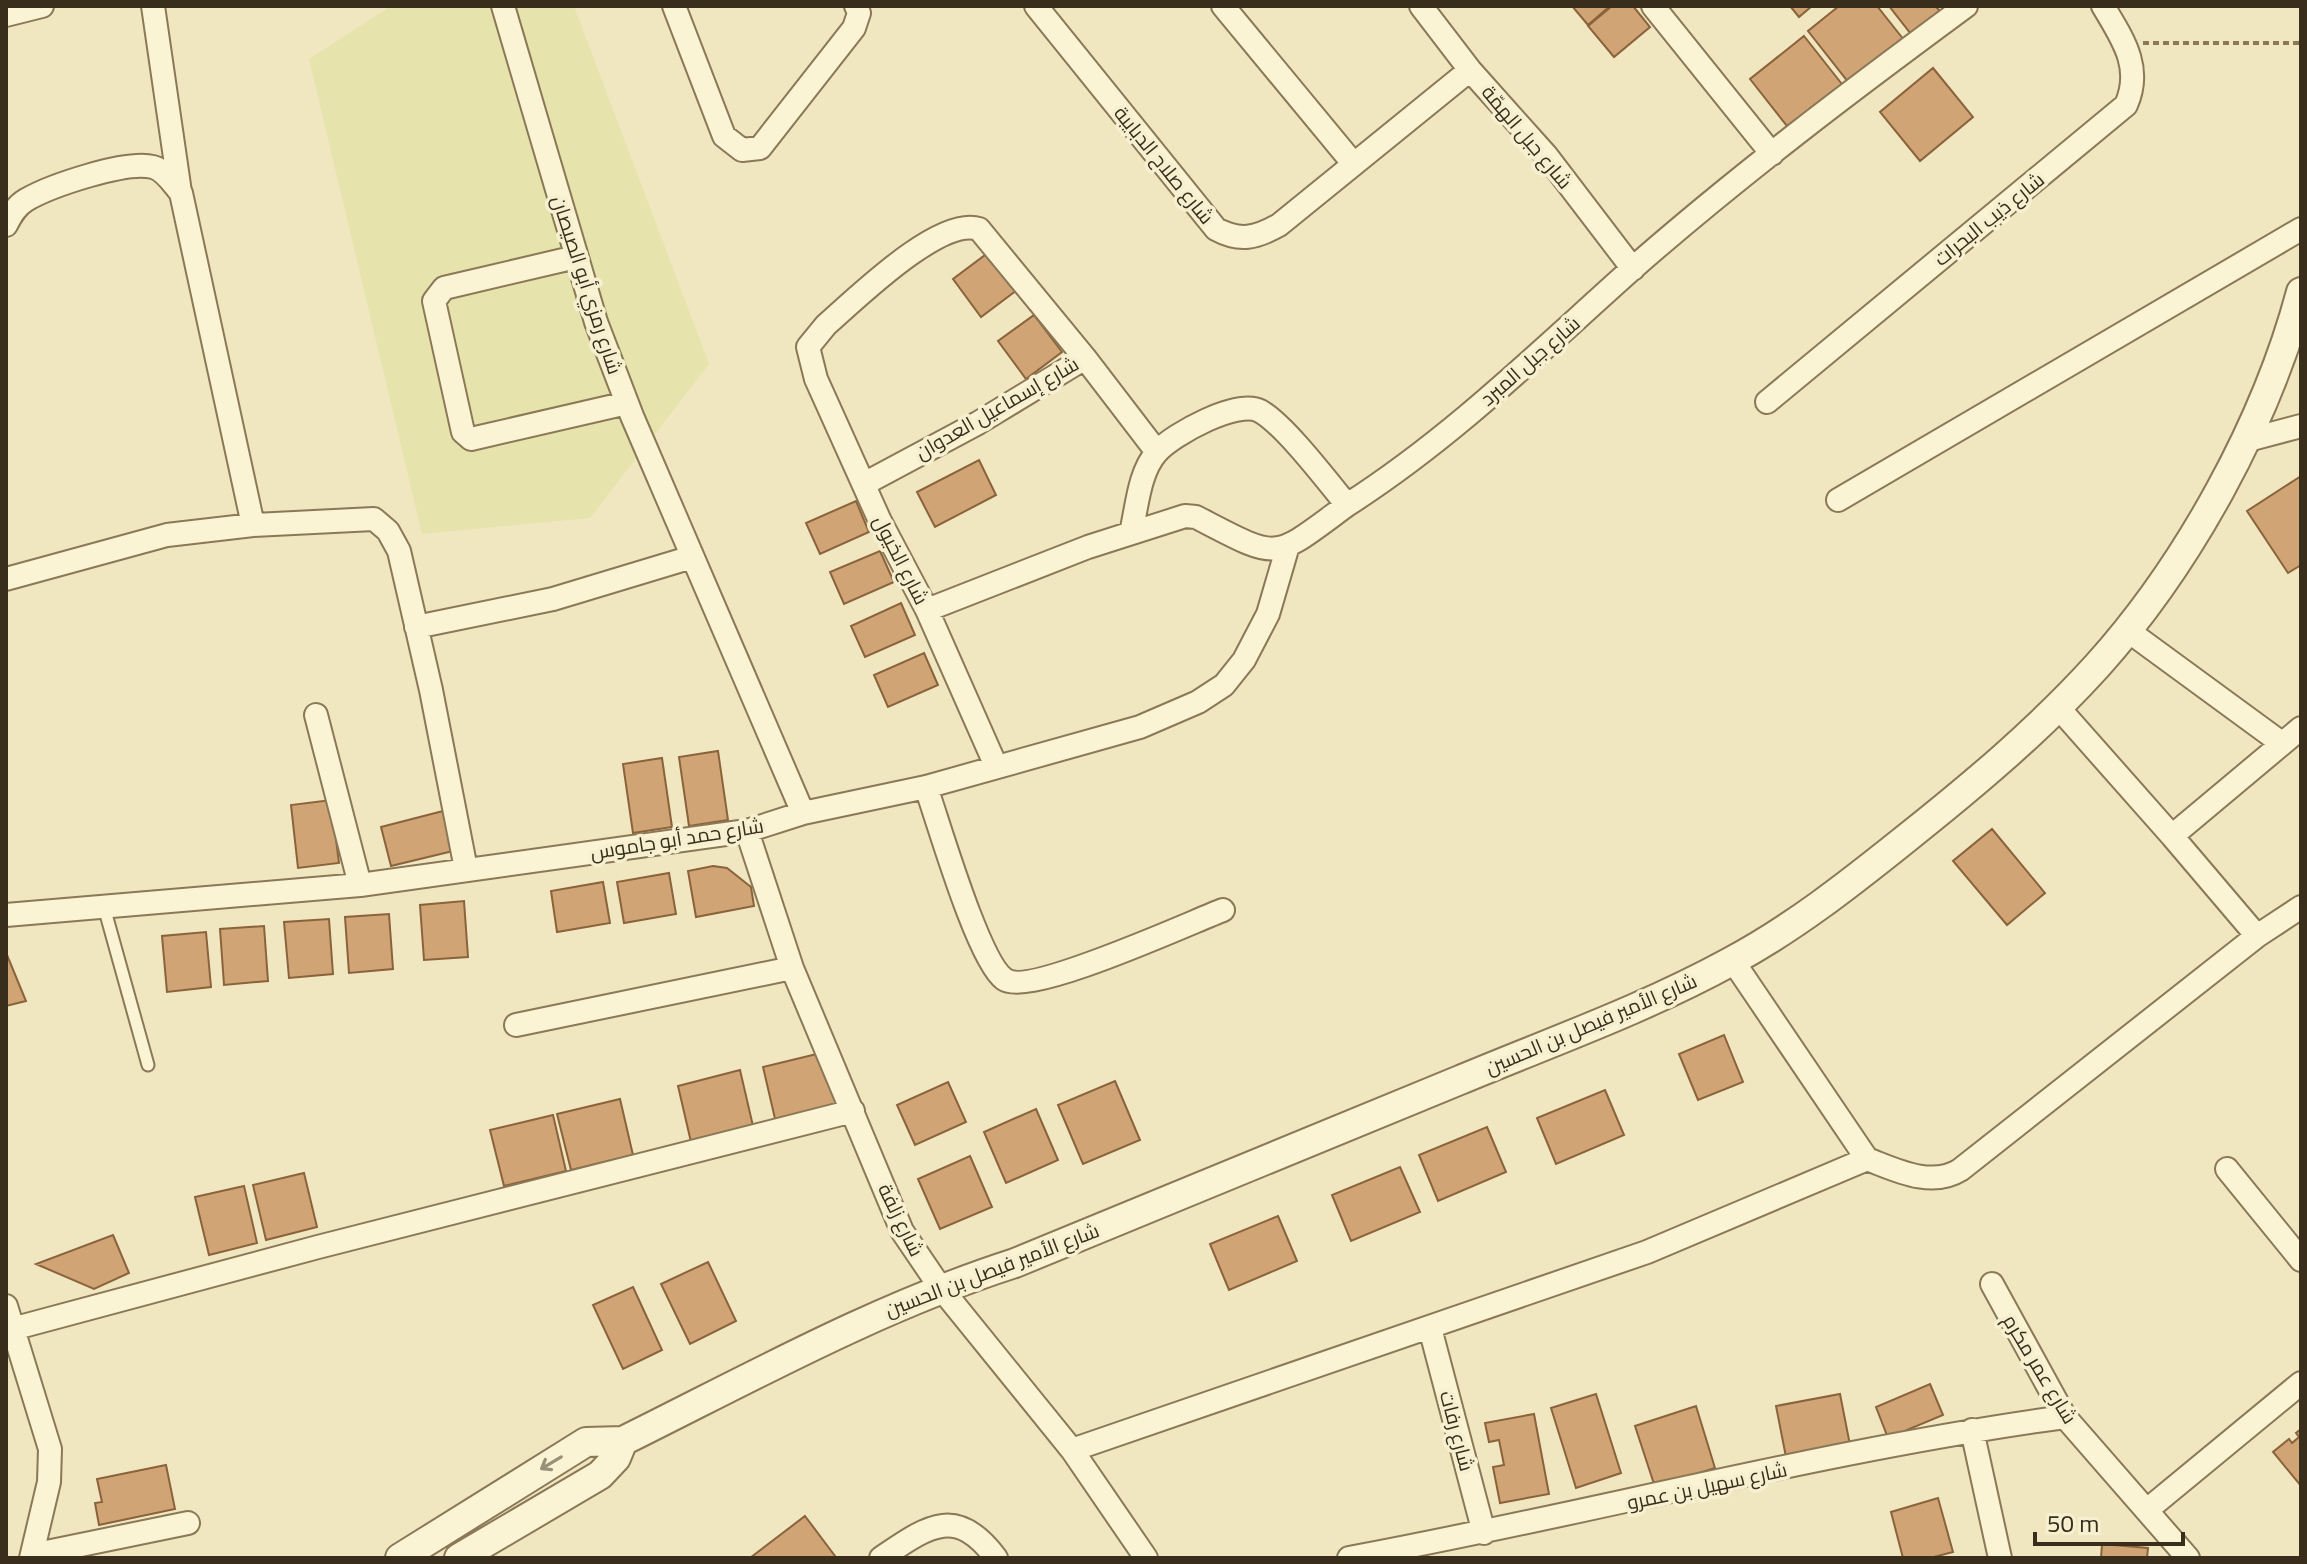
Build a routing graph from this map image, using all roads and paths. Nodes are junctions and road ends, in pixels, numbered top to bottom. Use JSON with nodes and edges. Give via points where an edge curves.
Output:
{"nodes":[{"id":1,"x":42,"y":6,"type":"edge"},
{"id":2,"x":153,"y":6,"type":"edge"},
{"id":3,"x":503,"y":6,"type":"edge"},
{"id":4,"x":674,"y":6,"type":"edge"},
{"id":5,"x":856,"y":6,"type":"edge"},
{"id":6,"x":1036,"y":6,"type":"edge"},
{"id":7,"x":1223,"y":6,"type":"edge"},
{"id":8,"x":1421,"y":6,"type":"edge"},
{"id":9,"x":1966,"y":6,"type":"edge"},
{"id":10,"x":2103,"y":6,"type":"edge"},
{"id":11,"x":1659,"y":8,"type":"edge"},
{"id":12,"x":6,"y":15,"type":"edge"},
{"id":13,"x":2125,"y":42,"type":"junction"},
{"id":14,"x":2301,"y":43,"type":"edge"},
{"id":15,"x":1470,"y":70,"type":"junction"},
{"id":16,"x":1772,"y":154,"type":"junction"},
{"id":17,"x":1352,"y":162,"type":"junction"},
{"id":18,"x":181,"y":193,"type":"junction"},
{"id":19,"x":6,"y":225,"type":"edge"},
{"id":20,"x":2301,"y":229,"type":"edge"},
{"id":21,"x":576,"y":257,"type":"junction"},
{"id":22,"x":1633,"y":269,"type":"junction"},
{"id":23,"x":2301,"y":292,"type":"edge"},
{"id":24,"x":808,"y":353,"type":"joint"},
{"id":25,"x":1085,"y":358,"type":"junction"},
{"id":26,"x":1767,"y":402,"type":"dead end"},
{"id":27,"x":627,"y":403,"type":"junction"},
{"id":28,"x":2301,"y":426,"type":"edge"},
{"id":29,"x":2248,"y":440,"type":"junction"},
{"id":30,"x":1157,"y":452,"type":"junction"},
{"id":31,"x":864,"y":484,"type":"junction"},
{"id":32,"x":1838,"y":500,"type":"dead end"},
{"id":33,"x":1347,"y":505,"type":"junction"},
{"id":34,"x":253,"y":525,"type":"junction"},
{"id":35,"x":1131,"y":533,"type":"junction"},
{"id":36,"x":1287,"y":549,"type":"junction"},
{"id":37,"x":692,"y":557,"type":"junction"},
{"id":38,"x":6,"y":579,"type":"edge"},
{"id":39,"x":927,"y":610,"type":"junction"},
{"id":40,"x":416,"y":627,"type":"junction"},
{"id":41,"x":2127,"y":630,"type":"junction"},
{"id":42,"x":2057,"y":706,"type":"junction"},
{"id":43,"x":316,"y":715,"type":"dead end"},
{"id":44,"x":2301,"y":728,"type":"edge"},
{"id":45,"x":2280,"y":742,"type":"junction"},
{"id":46,"x":996,"y":766,"type":"junction"},
{"id":47,"x":926,"y":787,"type":"junction"},
{"id":48,"x":803,"y":813,"type":"junction"},
{"id":49,"x":747,"y":831,"type":"junction"},
{"id":50,"x":2172,"y":836,"type":"junction"},
{"id":51,"x":466,"y":869,"type":"junction"},
{"id":52,"x":360,"y":885,"type":"junction"},
{"id":53,"x":104,"y":907,"type":"junction"},
{"id":54,"x":2301,"y":907,"type":"edge"},
{"id":55,"x":1223,"y":910,"type":"dead end"},
{"id":56,"x":6,"y":915,"type":"edge"},
{"id":57,"x":2257,"y":936,"type":"junction"},
{"id":58,"x":1733,"y":961,"type":"junction"},
{"id":59,"x":792,"y":968,"type":"junction"},
{"id":60,"x":516,"y":1025,"type":"dead end"},
{"id":61,"x":148,"y":1065,"type":"dead end"},
{"id":62,"x":853,"y":1111,"type":"junction"},
{"id":63,"x":1867,"y":1159,"type":"junction"},
{"id":64,"x":2227,"y":1169,"type":"dead end"},
{"id":65,"x":2301,"y":1260,"type":"edge"},
{"id":66,"x":1992,"y":1284,"type":"dead end"},
{"id":67,"x":940,"y":1287,"type":"junction"},
{"id":68,"x":6,"y":1306,"type":"edge"},
{"id":69,"x":1430,"y":1328,"type":"junction"},
{"id":70,"x":12,"y":1329,"type":"junction"},
{"id":71,"x":2301,"y":1383,"type":"edge"},
{"id":72,"x":2065,"y":1417,"type":"junction"},
{"id":73,"x":1972,"y":1430,"type":"junction"},
{"id":74,"x":623,"y":1441,"type":"junction"},
{"id":75,"x":1072,"y":1450,"type":"junction"},
{"id":76,"x":2147,"y":1510,"type":"junction"},
{"id":77,"x":188,"y":1523,"type":"dead end"},
{"id":78,"x":1484,"y":1533,"type":"junction"},
{"id":79,"x":31,"y":1557,"type":"edge"},
{"id":80,"x":400,"y":1558,"type":"edge"},
{"id":81,"x":459,"y":1558,"type":"edge"},
{"id":82,"x":881,"y":1558,"type":"edge"},
{"id":83,"x":996,"y":1558,"type":"edge"},
{"id":84,"x":1146,"y":1558,"type":"edge"},
{"id":85,"x":1349,"y":1558,"type":"edge"},
{"id":86,"x":2000,"y":1558,"type":"edge"},
{"id":87,"x":2188,"y":1558,"type":"edge"}],
"edges":[{"from":1,"to":12,"type":"street"},
{"from":2,"to":18,"type":"street"},
{"from":3,"to":21,"type":"street","name":"شارع رمزي أبو الصيصان"},
{"from":4,"to":5,"type":"street","via":[[724,136],[742,150],[760,148],[854,28]]},
{"from":6,"to":17,"type":"street","name":"شارع صلاح الدبايبة","via":[[1216,229],[1232,238],[1256,237],[1279,225]]},
{"from":7,"to":17,"type":"street"},
{"from":8,"to":15,"type":"street","name":"شارع جبل الهمّة"},
{"from":9,"to":16,"type":"street","name":"شارع جبل المبرد"},
{"from":10,"to":13,"type":"street","name":"شارع ذيب البحرات"},
{"from":11,"to":16,"type":"street"},
{"from":13,"to":14,"type":"path"},
{"from":13,"to":26,"type":"street","name":"شارع ذيب البحرات","via":[[2134,79],[2118,115]]},
{"from":15,"to":17,"type":"street","name":"شارع صلاح الدبايبة"},
{"from":15,"to":22,"type":"street","name":"شارع جبل الهمّة","via":[[1546,155]]},
{"from":16,"to":22,"type":"street","name":"شارع جبل المبرد"},
{"from":18,"to":19,"type":"street","via":[[155,167],[126,167],[24,201]]},
{"from":18,"to":34,"type":"street"},
{"from":20,"to":32,"type":"street"},
{"from":21,"to":27,"type":"street","name":"شارع رمزي أبو الصيصان"},
{"from":21,"to":27,"type":"street","via":[[444,288],[434,301],[463,432],[471,439]]},
{"from":22,"to":33,"type":"street","name":"شارع جبل المبرد","via":[[1426,450]]},
{"from":23,"to":29,"type":"street","name":"شارع الأمير فيصل بن الحسين"},
{"from":24,"to":25,"type":"street","name":"شارع إسماعيل العدوان","via":[[826,325],[896,267],[935,237],[968,225],[986,237]]},
{"from":24,"to":31,"type":"street","name":"شارع الخيول"},
{"from":25,"to":30,"type":"street"},
{"from":25,"to":31,"type":"street","name":"شارع إسماعيل العدوان"},
{"from":27,"to":37,"type":"street","name":"شارع رمزي أبو الصيصان"},
{"from":28,"to":29,"type":"street"},
{"from":29,"to":41,"type":"street","name":"شارع الأمير فيصل بن الحسين"},
{"from":30,"to":33,"type":"street","via":[[1247,406],[1267,415]]},
{"from":30,"to":35,"type":"street","via":[[1144,475]]},
{"from":31,"to":39,"type":"street","name":"شارع الخيول"},
{"from":33,"to":36,"type":"street","name":"شارع جبل المبرد"},
{"from":34,"to":38,"type":"street","via":[[167,535]]},
{"from":34,"to":40,"type":"street","via":[[374,519],[399,551]]},
{"from":35,"to":36,"type":"street","via":[[1196,517],[1256,547]]},
{"from":35,"to":39,"type":"street"},
{"from":36,"to":46,"type":"street","name":"شارع حمد أبو جاموس","via":[[1263,625],[1224,685],[1140,727]]},
{"from":37,"to":40,"type":"street","via":[[553,599]]},
{"from":37,"to":48,"type":"street","name":"شارع رمزي أبو الصيصان"},
{"from":39,"to":46,"type":"street","name":"شارع الخيول"},
{"from":40,"to":51,"type":"street"},
{"from":41,"to":42,"type":"street","name":"شارع الأمير فيصل بن الحسين"},
{"from":41,"to":45,"type":"street"},
{"from":42,"to":50,"type":"street"},
{"from":42,"to":58,"type":"street","name":"شارع الأمير فيصل بن الحسين","via":[[1976,782],[1873,866]]},
{"from":43,"to":52,"type":"street"},
{"from":44,"to":45,"type":"street"},
{"from":45,"to":50,"type":"street"},
{"from":46,"to":47,"type":"street","name":"شارع حمد أبو جاموس"},
{"from":47,"to":48,"type":"street","name":"شارع حمد أبو جاموس"},
{"from":47,"to":55,"type":"street","via":[[989,959],[1006,980],[1016,984],[1081,968]]},
{"from":48,"to":49,"type":"street","name":"شارع حمد أبو جاموس"},
{"from":49,"to":51,"type":"street","name":"شارع حمد أبو جاموس"},
{"from":49,"to":59,"type":"street","name":"شارع زلفة"},
{"from":50,"to":57,"type":"street"},
{"from":51,"to":52,"type":"street","name":"شارع حمد أبو جاموس"},
{"from":52,"to":53,"type":"street","name":"شارع حمد أبو جاموس"},
{"from":53,"to":56,"type":"street","name":"شارع حمد أبو جاموس"},
{"from":53,"to":61,"type":"lane"},
{"from":54,"to":57,"type":"street"},
{"from":57,"to":63,"type":"street","via":[[1951,1176],[1928,1178]]},
{"from":58,"to":63,"type":"street"},
{"from":58,"to":67,"type":"street","name":"شارع الأمير فيصل بن الحسين","via":[[1622,1013],[1015,1263]]},
{"from":59,"to":60,"type":"street"},
{"from":59,"to":62,"type":"street","name":"شارع زلفة"},
{"from":62,"to":67,"type":"street","name":"شارع زلفة","via":[[902,1231]]},
{"from":62,"to":70,"type":"street"},
{"from":63,"to":69,"type":"street","via":[[1647,1252]]},
{"from":64,"to":65,"type":"street"},
{"from":66,"to":72,"type":"street","name":"شارع عمر مكرم"},
{"from":67,"to":74,"type":"street","name":"شارع الأمير فيصل بن الحسين"},
{"from":67,"to":75,"type":"street","name":"شارع زلفة"},
{"from":68,"to":70,"type":"street"},
{"from":69,"to":75,"type":"street"},
{"from":69,"to":78,"type":"street","name":"شارع رفات"},
{"from":70,"to":79,"type":"street","via":[[50,1449],[49,1482]]},
{"from":71,"to":76,"type":"street"},
{"from":72,"to":73,"type":"street","name":"شارع سهيل بن عمرو"},
{"from":72,"to":76,"type":"street","name":"شارع عمر مكرم"},
{"from":73,"to":78,"type":"street","name":"شارع سهيل بن عمرو"},
{"from":73,"to":86,"type":"street"},
{"from":74,"to":80,"type":"street","name":"شارع الأمير فيصل بن الحسين","one_way":true,"via":[[586,1442]]},
{"from":74,"to":81,"type":"street","name":"شارع الأمير فيصل بن الحسين","via":[[600,1475]]},
{"from":75,"to":84,"type":"street","name":"شارع زلفة"},
{"from":76,"to":87,"type":"street","name":"شارع عمر مكرم"},
{"from":77,"to":79,"type":"street"},
{"from":78,"to":85,"type":"street","name":"شارع سهيل بن عمرو"},
{"from":82,"to":83,"type":"street","via":[[937,1525],[971,1531]]}]}
